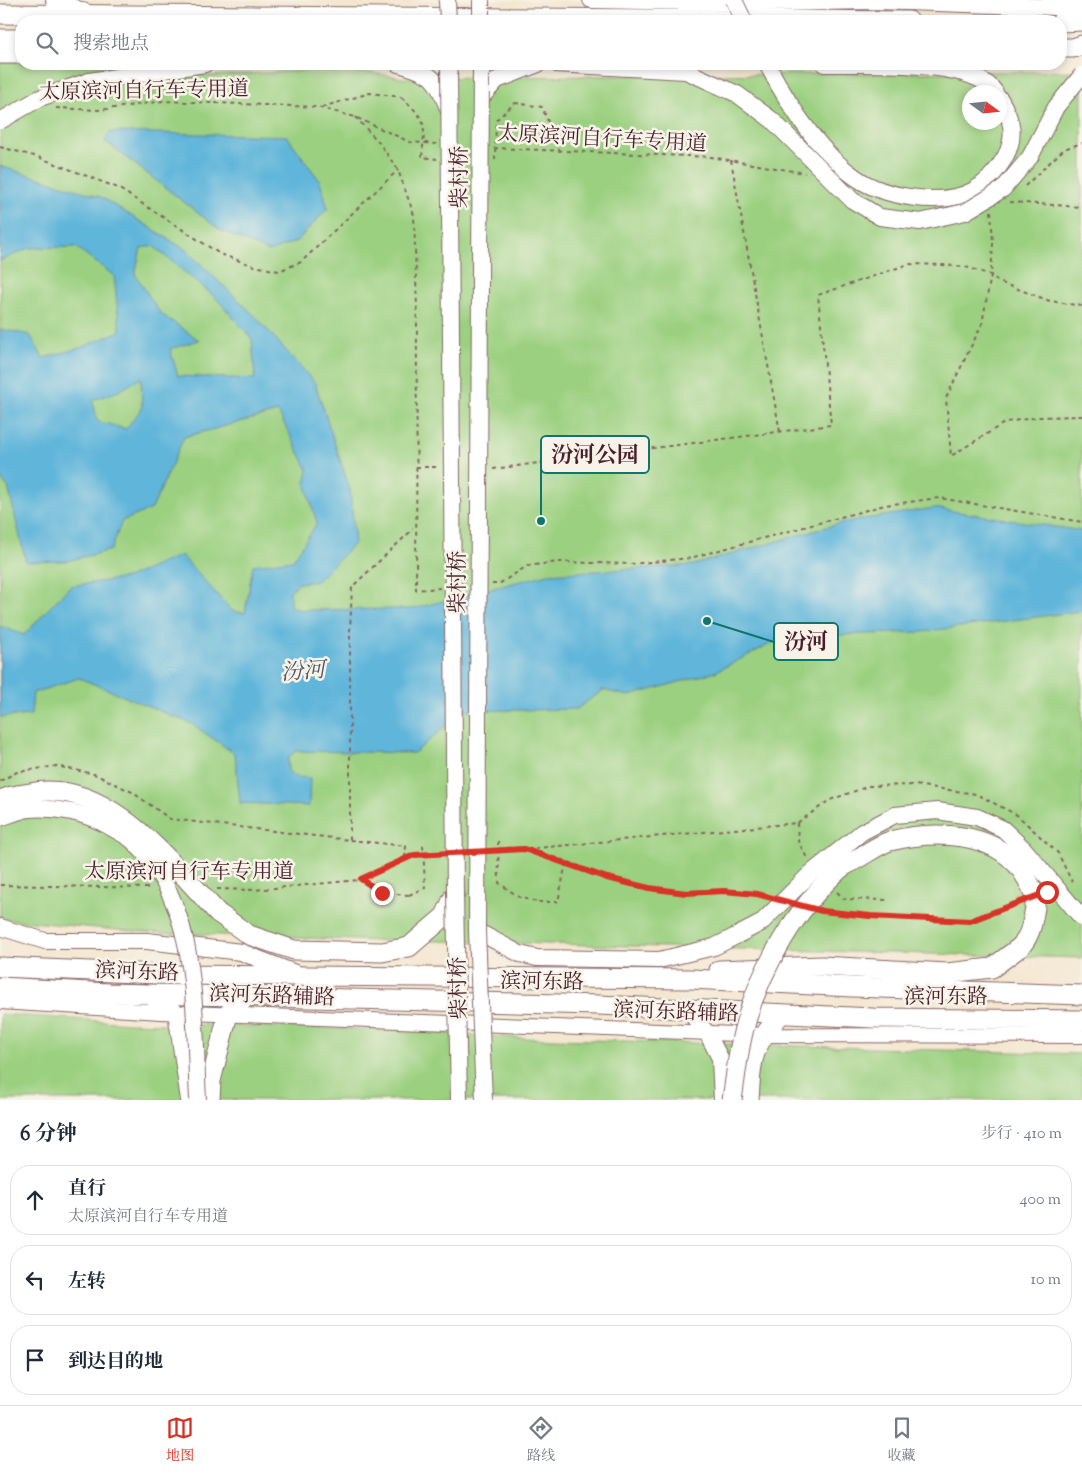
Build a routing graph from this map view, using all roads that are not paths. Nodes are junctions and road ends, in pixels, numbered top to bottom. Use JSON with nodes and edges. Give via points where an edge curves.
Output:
{"nodes":[{"id":1,"x":54,"y":0,"type":"edge"},
{"id":2,"x":448,"y":0,"type":"edge"},
{"id":3,"x":481,"y":0,"type":"edge"},
{"id":4,"x":591,"y":0,"type":"edge"},
{"id":5,"x":734,"y":0,"type":"edge"},
{"id":6,"x":692,"y":1,"type":"edge"},
{"id":7,"x":760,"y":2,"type":"edge"},
{"id":8,"x":1082,"y":8,"type":"edge"},
{"id":9,"x":0,"y":14,"type":"edge"},
{"id":10,"x":93,"y":15,"type":"joint"},
{"id":11,"x":448,"y":15,"type":"edge"},
{"id":12,"x":481,"y":15,"type":"edge"},
{"id":13,"x":686,"y":15,"type":"edge"},
{"id":14,"x":741,"y":15,"type":"edge"},
{"id":15,"x":1082,"y":21,"type":"edge"},
{"id":16,"x":1067,"y":22,"type":"edge"},
{"id":17,"x":0,"y":39,"type":"edge"},
{"id":18,"x":15,"y":39,"type":"edge"},
{"id":19,"x":1082,"y":45,"type":"edge"},
{"id":20,"x":1067,"y":48,"type":"edge"},
{"id":21,"x":0,"y":54,"type":"edge"},
{"id":22,"x":15,"y":54,"type":"edge"},
{"id":23,"x":164,"y":70,"type":"edge"},
{"id":24,"x":420,"y":70,"type":"edge"},
{"id":25,"x":449,"y":70,"type":"edge"},
{"id":26,"x":481,"y":70,"type":"edge"},
{"id":27,"x":522,"y":70,"type":"edge"},
{"id":28,"x":667,"y":70,"type":"edge"},
{"id":29,"x":771,"y":70,"type":"edge"},
{"id":30,"x":956,"y":70,"type":"edge"},
{"id":31,"x":1082,"y":75,"type":"edge"},
{"id":32,"x":984,"y":85,"type":"edge"},
{"id":33,"x":481,"y":98,"type":"junction"},
{"id":34,"x":1007,"y":110,"type":"edge"},
{"id":35,"x":450,"y":114,"type":"junction"},
{"id":36,"x":0,"y":121,"type":"edge"},
{"id":37,"x":0,"y":801,"type":"edge"},
{"id":38,"x":0,"y":818,"type":"edge"},
{"id":39,"x":455,"y":894,"type":"junction"},
{"id":40,"x":1082,"y":918,"type":"edge"},
{"id":41,"x":0,"y":927,"type":"edge"},
{"id":42,"x":477,"y":931,"type":"junction"},
{"id":43,"x":0,"y":967,"type":"edge"},
{"id":44,"x":304,"y":976,"type":"junction"},
{"id":45,"x":663,"y":980,"type":"junction"},
{"id":46,"x":0,"y":987,"type":"edge"},
{"id":47,"x":147,"y":994,"type":"junction"},
{"id":48,"x":1082,"y":995,"type":"edge"},
{"id":49,"x":246,"y":997,"type":"junction"},
{"id":50,"x":0,"y":1002,"type":"edge"},
{"id":51,"x":686,"y":1009,"type":"junction"},
{"id":52,"x":176,"y":1012,"type":"junction"},
{"id":53,"x":228,"y":1014,"type":"junction"},
{"id":54,"x":781,"y":1014,"type":"junction"},
{"id":55,"x":1082,"y":1020,"type":"edge"},
{"id":56,"x":707,"y":1033,"type":"junction"},
{"id":57,"x":763,"y":1035,"type":"junction"},
{"id":58,"x":1082,"y":1036,"type":"edge"},
{"id":59,"x":189,"y":1100,"type":"edge"},
{"id":60,"x":198,"y":1100,"type":"edge"},
{"id":61,"x":210,"y":1100,"type":"edge"},
{"id":62,"x":460,"y":1100,"type":"edge"},
{"id":63,"x":484,"y":1100,"type":"edge"},
{"id":64,"x":722,"y":1100,"type":"edge"},
{"id":65,"x":732,"y":1100,"type":"edge"},
{"id":66,"x":749,"y":1100,"type":"edge"}],
"edges":[{"from":1,"to":10,"type":"main road"},
{"from":2,"to":11,"type":"main road","bridge":true},
{"from":3,"to":12,"type":"main road","bridge":true},
{"from":4,"to":6,"type":"main road"},
{"from":5,"to":14,"type":"main road","bridge":true},
{"from":6,"to":7,"type":"main road"},
{"from":6,"to":13,"type":"highway"},
{"from":7,"to":8,"type":"main road","via":[[877,1]]},
{"from":9,"to":10,"type":"highway"},
{"from":15,"to":16,"type":"highway"},
{"from":17,"to":18,"type":"highway"},
{"from":19,"to":20,"type":"highway"},
{"from":21,"to":22,"type":"highway"},
{"from":23,"to":36,"type":"main road","bridge":true,"via":[[88,81],[40,98]]},
{"from":24,"to":35,"type":"main road","bridge":true,"via":[[440,87]]},
{"from":25,"to":35,"type":"main road","name":"柴村桥","bridge":true},
{"from":26,"to":33,"type":"main road","name":"柴村桥","bridge":true},
{"from":27,"to":33,"type":"main road","via":[[496,80]]},
{"from":28,"to":31,"type":"main road","bridge":true,"via":[[686,71],[737,94],[772,120],[852,200],[880,217],[920,222],[965,212],[1003,189],[1030,157],[1056,107]]},
{"from":29,"to":34,"type":"main road","via":[[809,130],[831,156],[856,178],[892,194],[923,198],[948,197],[972,191],[994,175],[1008,152],[1013,131]]},
{"from":30,"to":32,"type":"main road","via":[[967,72]]},
{"from":33,"to":42,"type":"main road","name":"柴村桥","bridge":true},
{"from":35,"to":39,"type":"main road","name":"柴村桥","bridge":true},
{"from":37,"to":39,"type":"highway","bridge":true,"via":[[47,790],[79,796],[116,812],[218,913],[249,935],[294,950],[382,952],[409,947],[445,916]]},
{"from":38,"to":60,"type":"main road","bridge":true,"via":[[28,809],[93,817],[132,840],[157,871],[174,901],[193,982]]},
{"from":39,"to":62,"type":"main road","name":"柴村桥","bridge":true},
{"from":40,"to":42,"type":"main road","bridge":true,"via":[[1004,829],[977,817],[937,811],[895,814],[862,832],[810,874],[761,923],[714,947],[658,960],[537,958],[520,954]]},
{"from":41,"to":44,"type":"main road","via":[[45,942],[147,941],[241,952]]},
{"from":42,"to":63,"type":"main road","name":"柴村桥","bridge":true},
{"from":43,"to":44,"type":"highway","name":"滨河东路","via":[[110,973]]},
{"from":44,"to":45,"type":"highway","name":"滨河东路"},
{"from":45,"to":48,"type":"highway","name":"滨河东路"},
{"from":45,"to":65,"type":"highway","bridge":true,"via":[[717,970],[822,966],[947,973],[992,968],[1027,940],[1036,907],[1034,889],[1016,863],[997,847],[962,836],[929,835],[888,841],[842,868],[806,905],[771,959],[745,1025]]},
{"from":46,"to":47,"type":"highway","name":"滨河东路"},
{"from":47,"to":49,"type":"highway","name":"滨河东路"},
{"from":47,"to":52,"type":"main road"},
{"from":49,"to":51,"type":"highway","name":"滨河东路"},
{"from":49,"to":53,"type":"highway"},
{"from":50,"to":52,"type":"street","name":"滨河东路辅路"},
{"from":51,"to":54,"type":"highway","name":"滨河东路"},
{"from":51,"to":56,"type":"main road"},
{"from":52,"to":53,"type":"street","name":"滨河东路辅路"},
{"from":52,"to":59,"type":"main road"},
{"from":53,"to":56,"type":"street","name":"滨河东路辅路"},
{"from":53,"to":61,"type":"highway","via":[[211,1081]]},
{"from":54,"to":55,"type":"highway","name":"滨河东路"},
{"from":54,"to":57,"type":"highway"},
{"from":56,"to":57,"type":"street","name":"滨河东路辅路"},
{"from":56,"to":64,"type":"main road","via":[[720,1058]]},
{"from":57,"to":58,"type":"street","name":"滨河东路辅路"},
{"from":57,"to":66,"type":"highway","via":[[754,1050]]}]}
